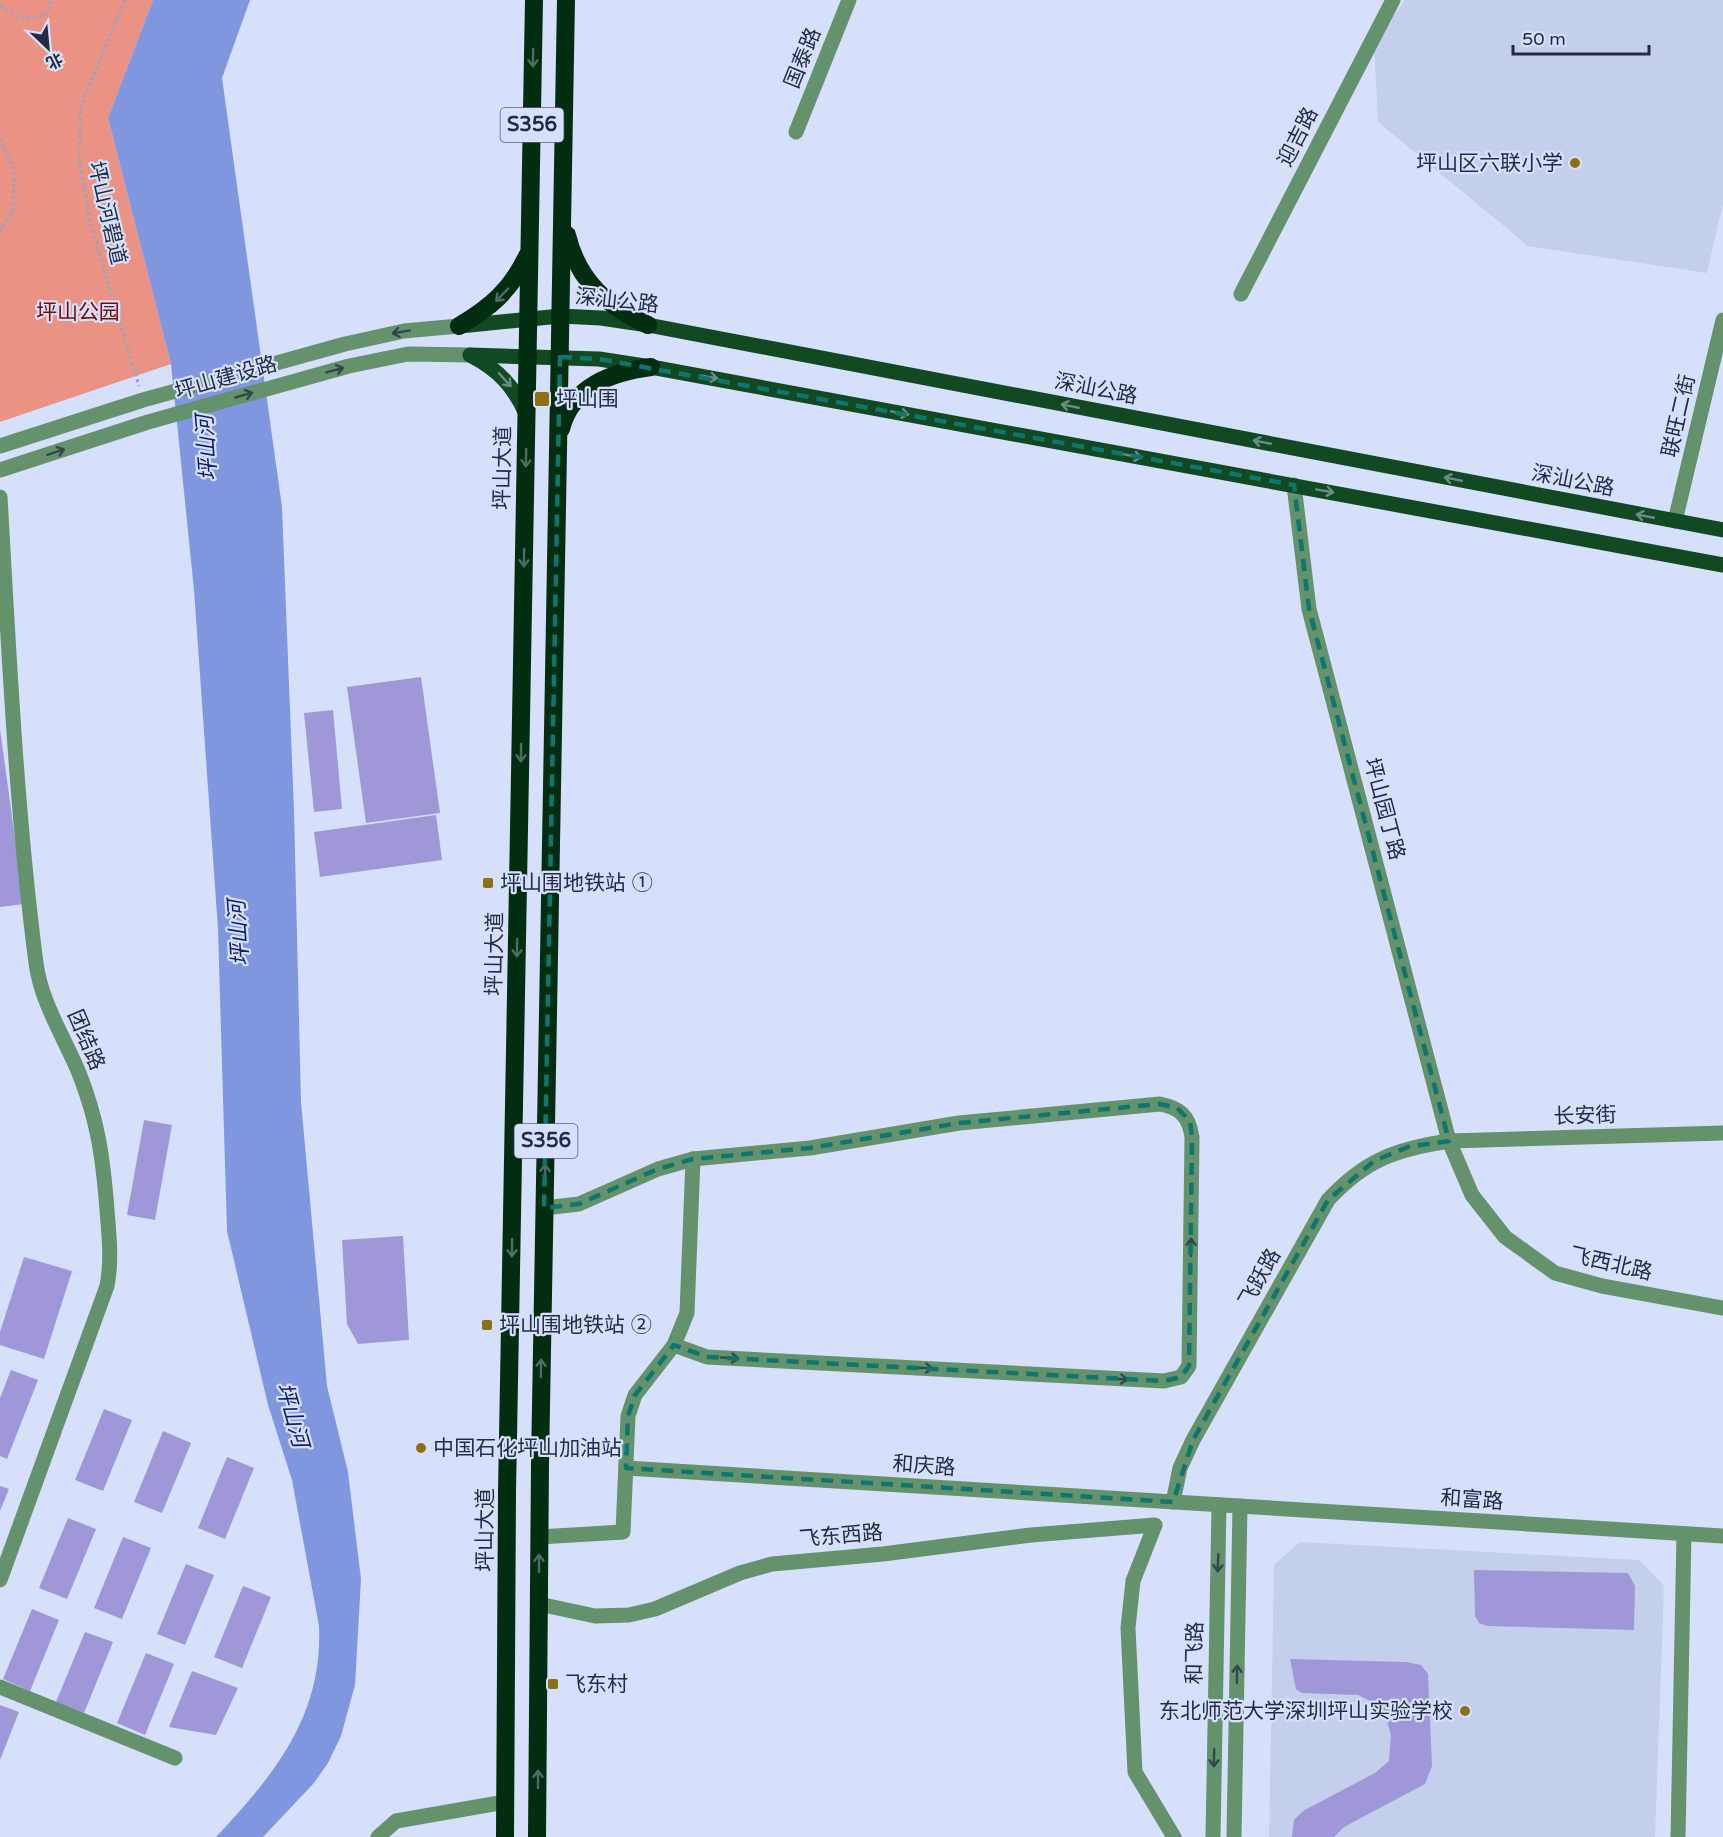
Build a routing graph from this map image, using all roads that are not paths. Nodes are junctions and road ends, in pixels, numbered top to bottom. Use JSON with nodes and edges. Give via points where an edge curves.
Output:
{"nodes":[{"id":1,"x":534,"y":0,"type":"edge"},
{"id":2,"x":566,"y":0,"type":"edge"},
{"id":3,"x":849,"y":0,"type":"edge"},
{"id":4,"x":1393,"y":0,"type":"edge"},
{"id":5,"x":796,"y":132,"type":"dead end"},
{"id":6,"x":562,"y":212,"type":"junction"},
{"id":7,"x":530,"y":249,"type":"junction"},
{"id":8,"x":1242,"y":294,"type":"dead end"},
{"id":9,"x":560,"y":316,"type":"junction"},
{"id":10,"x":529,"y":319,"type":"junction"},
{"id":11,"x":1723,"y":320,"type":"edge"},
{"id":12,"x":648,"y":325,"type":"junction"},
{"id":13,"x":459,"y":326,"type":"junction"},
{"id":14,"x":470,"y":355,"type":"junction"},
{"id":15,"x":528,"y":356,"type":"junction"},
{"id":16,"x":560,"y":357,"type":"junction"},
{"id":17,"x":651,"y":367,"type":"junction"},
{"id":18,"x":527,"y":417,"type":"junction"},
{"id":19,"x":558,"y":445,"type":"junction"},
{"id":20,"x":0,"y":446,"type":"edge"},
{"id":21,"x":0,"y":470,"type":"edge"},
{"id":22,"x":1294,"y":485,"type":"junction"},
{"id":23,"x":0,"y":497,"type":"edge"},
{"id":24,"x":1675,"y":521,"type":"junction"},
{"id":25,"x":1723,"y":530,"type":"edge"},
{"id":26,"x":1723,"y":565,"type":"edge"},
{"id":27,"x":1723,"y":1133,"type":"edge"},
{"id":28,"x":1449,"y":1141,"type":"junction"},
{"id":29,"x":693,"y":1159,"type":"junction"},
{"id":30,"x":544,"y":1208,"type":"junction"},
{"id":31,"x":1723,"y":1308,"type":"edge"},
{"id":32,"x":674,"y":1345,"type":"junction"},
{"id":33,"x":626,"y":1468,"type":"junction"},
{"id":34,"x":1173,"y":1502,"type":"junction"},
{"id":35,"x":1219,"y":1505,"type":"junction"},
{"id":36,"x":1240,"y":1506,"type":"junction"},
{"id":37,"x":1684,"y":1534,"type":"junction"},
{"id":38,"x":1723,"y":1536,"type":"edge"},
{"id":39,"x":539,"y":1537,"type":"junction"},
{"id":40,"x":0,"y":1580,"type":"edge"},
{"id":41,"x":539,"y":1604,"type":"junction"},
{"id":42,"x":0,"y":1687,"type":"edge"},
{"id":43,"x":175,"y":1758,"type":"dead end"},
{"id":44,"x":506,"y":1802,"type":"junction"},
{"id":45,"x":378,"y":1837,"type":"edge"},
{"id":46,"x":505,"y":1837,"type":"edge"},
{"id":47,"x":537,"y":1837,"type":"edge"},
{"id":48,"x":1174,"y":1837,"type":"edge"},
{"id":49,"x":1212,"y":1837,"type":"edge"},
{"id":50,"x":1234,"y":1837,"type":"edge"},
{"id":51,"x":1678,"y":1837,"type":"edge"}],
"edges":[{"from":1,"to":7,"type":"highway","name":"坪山大道","number":"S356","one_way":true},
{"from":2,"to":6,"type":"highway","number":"S356"},
{"from":3,"to":5,"type":"street","name":"国泰路"},
{"from":4,"to":8,"type":"street","name":"迎吉路"},
{"from":6,"to":9,"type":"highway","number":"S356"},
{"from":6,"to":12,"type":"highway","via":[[574,258],[586,279],[609,303]]},
{"from":7,"to":10,"type":"highway","name":"坪山大道","number":"S356"},
{"from":7,"to":13,"type":"highway","one_way":true,"via":[[517,277],[502,296]]},
{"from":9,"to":10,"type":"main road","name":"深汕公路"},
{"from":9,"to":12,"type":"main road","name":"深汕公路"},
{"from":9,"to":16,"type":"highway","number":"S356"},
{"from":10,"to":13,"type":"main road","name":"深汕公路"},
{"from":10,"to":15,"type":"highway","name":"坪山大道","number":"S356"},
{"from":11,"to":24,"type":"street","name":"联旺二街"},
{"from":24,"to":12,"type":"main road","name":"深汕公路","one_way":true},
{"from":13,"to":20,"type":"street","name":"坪山建设路","one_way":true,"via":[[404,331],[273,364]]},
{"from":14,"to":15,"type":"main road"},
{"from":14,"to":18,"type":"main road","one_way":true,"via":[[503,376]]},
{"from":21,"to":14,"type":"street","name":"坪山建设路","one_way":true,"via":[[279,385],[408,354]]},
{"from":15,"to":16,"type":"main road"},
{"from":15,"to":18,"type":"highway","name":"坪山大道","number":"S356"},
{"from":16,"to":17,"type":"main road"},
{"from":16,"to":19,"type":"highway","number":"S356"},
{"from":17,"to":19,"type":"highway","via":[[601,379],[583,392],[562,425]]},
{"from":17,"to":22,"type":"main road","one_way":true},
{"from":18,"to":44,"type":"highway","name":"坪山大道","number":"S356","one_way":true,"via":[[507,1492]]},
{"from":30,"to":19,"type":"highway","number":"S356","one_way":true},
{"from":22,"to":26,"type":"main road","one_way":true},
{"from":22,"to":28,"type":"street","name":"坪山园丁路","via":[[1309,609]]},
{"from":23,"to":40,"type":"street","name":"团结路","via":[[14,735],[36,965],[97,1125],[111,1255],[107,1286]]},
{"from":24,"to":25,"type":"main road","name":"深汕公路"},
{"from":27,"to":28,"type":"street","name":"长安街"},
{"from":28,"to":31,"type":"street","name":"飞西北路","via":[[1472,1195],[1505,1237],[1555,1273],[1602,1286]]},
{"from":28,"to":34,"type":"street","name":"飞跃路","via":[[1408,1147],[1374,1161],[1349,1178],[1328,1200],[1193,1440],[1180,1468]]},
{"from":29,"to":30,"type":"street","via":[[658,1169],[579,1204]]},
{"from":29,"to":32,"type":"street","via":[[687,1313]]},
{"from":32,"to":29,"type":"street","one_way":true,"via":[[707,1357],[1164,1382],[1181,1377],[1189,1366],[1192,1137],[1190,1121],[1177,1108],[1160,1104],[959,1124],[810,1148]]},
{"from":39,"to":30,"type":"highway","number":"S356","one_way":true},
{"from":32,"to":33,"type":"street","via":[[635,1395],[628,1416]]},
{"from":33,"to":34,"type":"street","name":"和庆路"},
{"from":33,"to":39,"type":"street","via":[[623,1532]]},
{"from":34,"to":35,"type":"street","name":"和庆路"},
{"from":35,"to":36,"type":"street","name":"和富路"},
{"from":35,"to":49,"type":"street","name":"和飞路","one_way":true},
{"from":36,"to":37,"type":"street","name":"和富路"},
{"from":50,"to":36,"type":"street","name":"和飞路","one_way":true},
{"from":37,"to":38,"type":"street","name":"和富路"},
{"from":37,"to":51,"type":"street"},
{"from":41,"to":39,"type":"highway","number":"S356","one_way":true},
{"from":47,"to":41,"type":"highway","number":"S356","one_way":true},
{"from":41,"to":48,"type":"street","name":"飞东西路","via":[[595,1616],[629,1615],[655,1609],[740,1573],[772,1564],[1155,1525],[1133,1581],[1128,1628],[1135,1772]]},
{"from":42,"to":43,"type":"street"},
{"from":44,"to":45,"type":"street","via":[[396,1821]]},
{"from":44,"to":46,"type":"highway","name":"坪山大道"}]}
